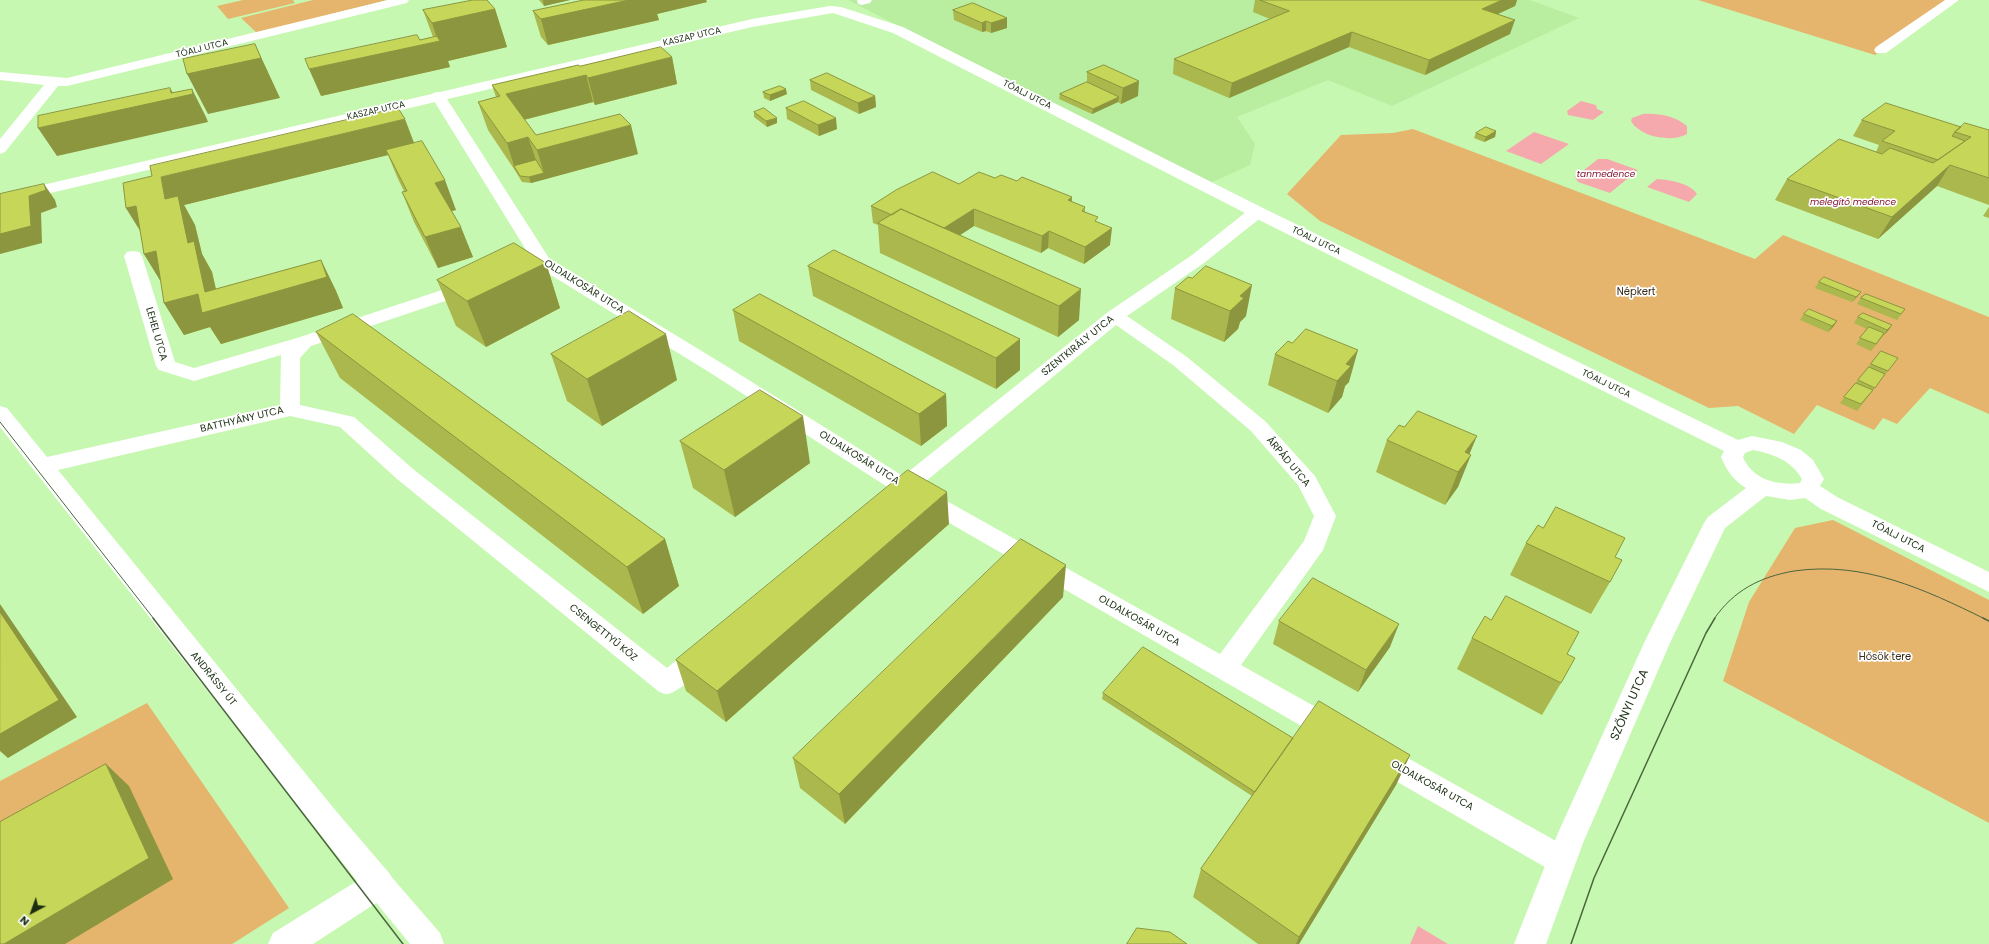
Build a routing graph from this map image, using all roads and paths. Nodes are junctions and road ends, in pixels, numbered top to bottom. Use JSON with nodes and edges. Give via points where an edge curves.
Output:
{"nodes":[{"id":1,"x":403,"y":0,"type":"edge"},
{"id":2,"x":1953,"y":0,"type":"edge"},
{"id":3,"x":819,"y":1,"type":"edge"},
{"id":4,"x":863,"y":1,"type":"edge"},
{"id":5,"x":834,"y":10,"type":"junction"},
{"id":6,"x":752,"y":23,"type":"junction"},
{"id":7,"x":898,"y":30,"type":"junction"},
{"id":8,"x":1881,"y":50,"type":"dead end"},
{"id":9,"x":0,"y":76,"type":"edge"},
{"id":10,"x":54,"y":82,"type":"junction"},
{"id":11,"x":438,"y":96,"type":"junction"},
{"id":12,"x":0,"y":149,"type":"edge"},
{"id":13,"x":0,"y":200,"type":"edge"},
{"id":14,"x":1257,"y":212,"type":"junction"},
{"id":15,"x":133,"y":256,"type":"dead end"},
{"id":16,"x":489,"y":280,"type":"edge"},
{"id":17,"x":1115,"y":316,"type":"junction"},
{"id":18,"x":304,"y":342,"type":"junction"},
{"id":19,"x":290,"y":409,"type":"junction"},
{"id":20,"x":0,"y":413,"type":"edge"},
{"id":21,"x":1736,"y":448,"type":"junction"},
{"id":22,"x":42,"y":466,"type":"junction"},
{"id":23,"x":904,"y":487,"type":"junction"},
{"id":24,"x":1762,"y":487,"type":"junction"},
{"id":25,"x":1808,"y":489,"type":"junction"},
{"id":26,"x":880,"y":507,"type":"edge"},
{"id":27,"x":1989,"y":583,"type":"edge"},
{"id":28,"x":721,"y":638,"type":"edge"},
{"id":29,"x":1224,"y":669,"type":"junction"},
{"id":30,"x":1561,"y":860,"type":"junction"},
{"id":31,"x":379,"y":884,"type":"junction"},
{"id":32,"x":284,"y":944,"type":"edge"},
{"id":33,"x":428,"y":944,"type":"edge"},
{"id":34,"x":1530,"y":944,"type":"edge"}],
"edges":[{"from":1,"to":10,"type":"street","name":"TÓALJ UTCA","via":[[67,82]]},
{"from":2,"to":8,"type":"street"},
{"from":3,"to":5,"type":"street","via":[[821,6]]},
{"from":3,"to":6,"type":"street","name":"KASZAP UTCA"},
{"from":4,"to":5,"type":"street","name":"KASZAP UTCA","via":[[855,8]]},
{"from":4,"to":7,"type":"street","name":"TÓALJ UTCA"},
{"from":5,"to":6,"type":"street","name":"KASZAP UTCA"},
{"from":5,"to":7,"type":"street","name":"TÓALJ UTCA"},
{"from":6,"to":11,"type":"street","name":"KASZAP UTCA"},
{"from":7,"to":14,"type":"street","name":"TÓALJ UTCA"},
{"from":9,"to":10,"type":"street","name":"TÓALJ UTCA"},
{"from":10,"to":12,"type":"street"},
{"from":11,"to":13,"type":"street","name":"KASZAP UTCA"},
{"from":11,"to":23,"type":"street","name":"OLDALKOSÁR UTCA","via":[[534,265],[716,368]]},
{"from":14,"to":17,"type":"street","name":"SZENTKIRÁLY UTCA","via":[[1198,259]]},
{"from":14,"to":21,"type":"street","name":"TÓALJ UTCA"},
{"from":15,"to":18,"type":"street","name":"LEHEL UTCA","via":[[166,366],[194,375]]},
{"from":16,"to":18,"type":"street","name":"BATTHYÁNY UTCA"},
{"from":17,"to":23,"type":"street","name":"SZENTKIRÁLY UTCA"},
{"from":17,"to":29,"type":"street","name":"ÁRPÁD UTCA","via":[[1180,361],[1258,426],[1307,481],[1325,516],[1315,544]]},
{"from":18,"to":19,"type":"street","name":"BATTHYÁNY UTCA","via":[[290,357]]},
{"from":19,"to":22,"type":"street","name":"BATTHYÁNY UTCA"},
{"from":19,"to":28,"type":"street","name":"CSENGETTYŰ KÖZ","via":[[347,422],[404,474],[666,683]]},
{"from":20,"to":22,"type":"street","name":"ANDRÁSSY ÚT"},
{"from":21,"to":24,"type":"street","via":[[1732,458],[1740,473]]},
{"from":21,"to":25,"type":"street","via":[[1752,443],[1774,447],[1793,455],[1805,465],[1813,479]]},
{"from":22,"to":31,"type":"street","name":"ANDRÁSSY ÚT"},
{"from":23,"to":26,"type":"street"},
{"from":23,"to":29,"type":"street","name":"OLDALKOSÁR UTCA"},
{"from":24,"to":25,"type":"street","via":[[1780,492]]},
{"from":24,"to":30,"type":"street","name":"SZŐNYI UTCA","via":[[1716,523],[1657,643]]},
{"from":25,"to":27,"type":"street","name":"TÓALJ UTCA","via":[[1829,503]]},
{"from":29,"to":30,"type":"street","name":"OLDALKOSÁR UTCA"},
{"from":30,"to":34,"type":"street","name":"SZŐNYI UTCA"},
{"from":31,"to":32,"type":"street"},
{"from":31,"to":33,"type":"street","name":"ANDRÁSSY ÚT"}]}
